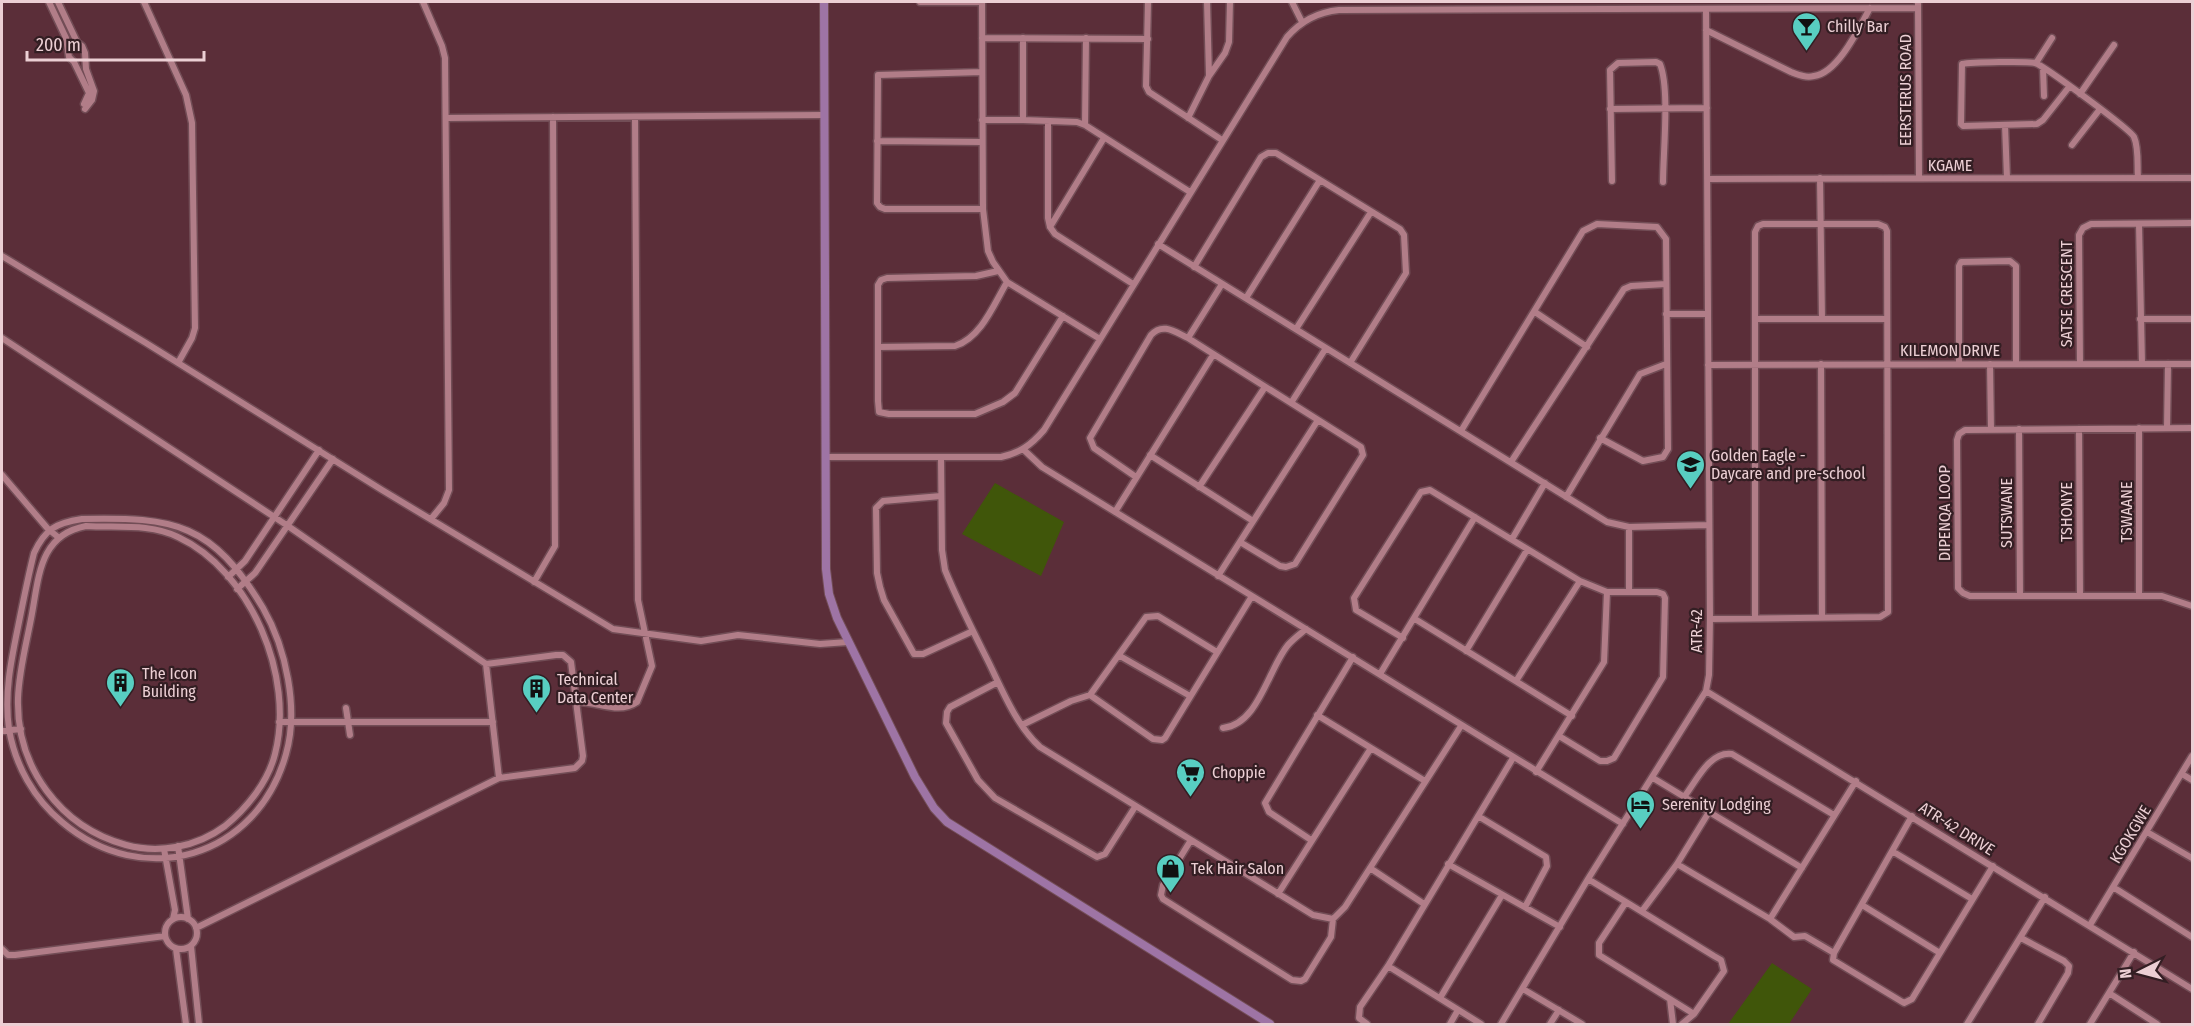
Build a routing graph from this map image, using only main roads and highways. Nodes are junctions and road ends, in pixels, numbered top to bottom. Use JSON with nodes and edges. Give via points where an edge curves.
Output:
{"nodes":[{"id":1,"x":824,"y":2,"type":"edge"},
{"id":2,"x":1270,"y":1024,"type":"edge"}],
"edges":[{"from":1,"to":2,"type":"main road","via":[[826,569],[837,618],[915,777],[947,822]]}]}
